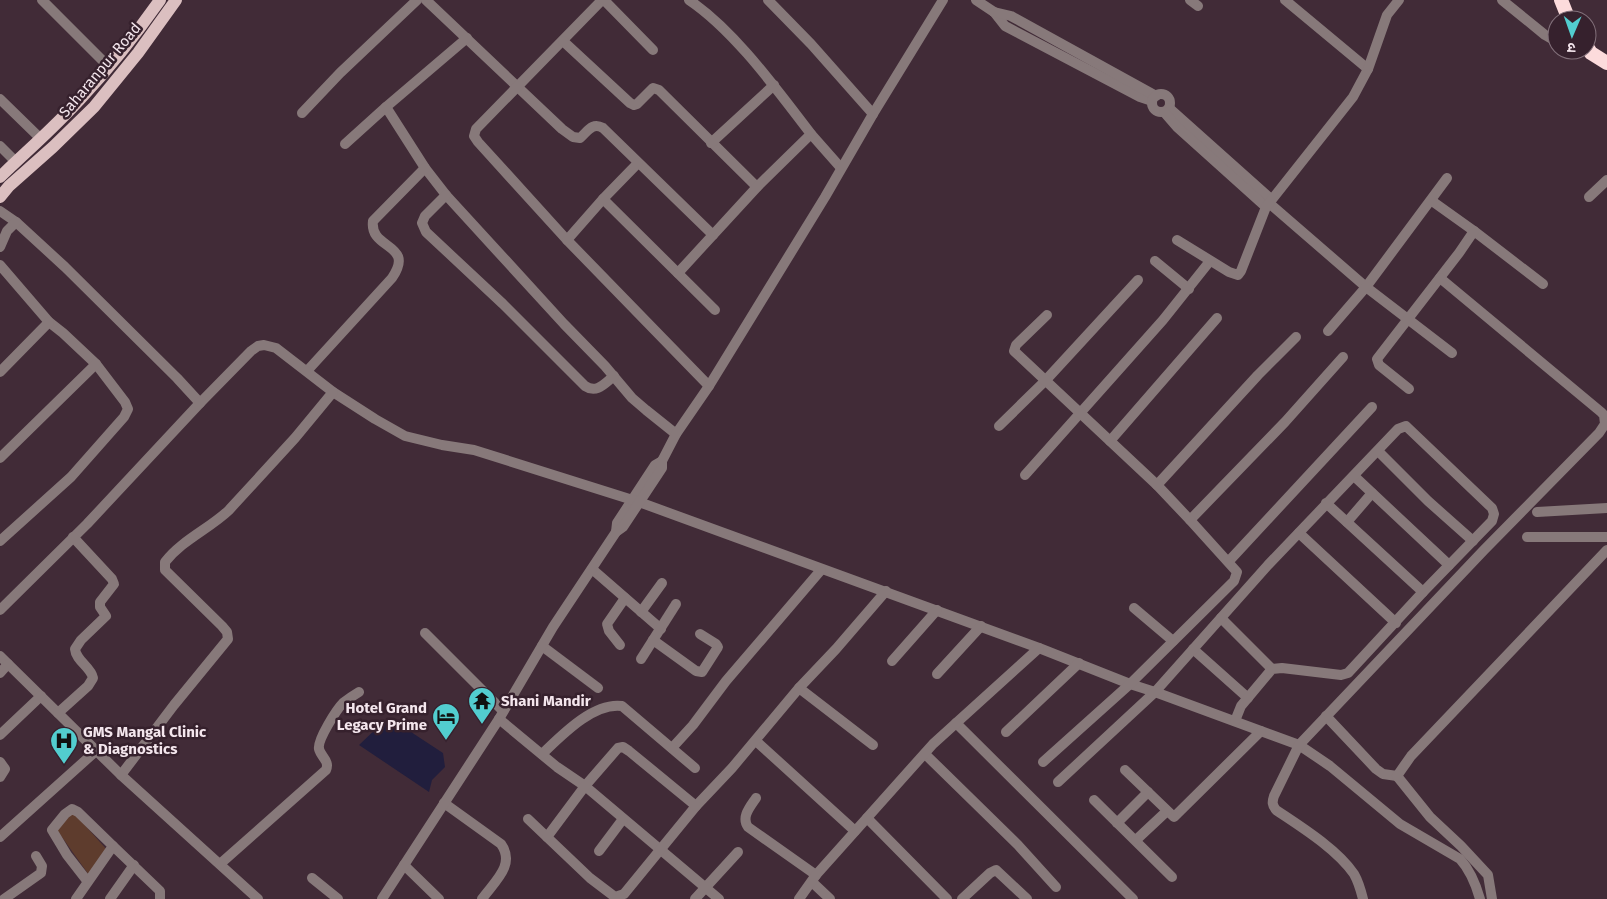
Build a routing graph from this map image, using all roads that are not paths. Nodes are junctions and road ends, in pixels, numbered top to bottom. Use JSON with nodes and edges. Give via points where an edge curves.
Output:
{"nodes":[{"id":1,"x":42,"y":0,"type":"edge"},
{"id":2,"x":160,"y":0,"type":"edge"},
{"id":3,"x":176,"y":0,"type":"edge"},
{"id":4,"x":417,"y":0,"type":"edge"},
{"id":5,"x":426,"y":0,"type":"edge"},
{"id":6,"x":603,"y":0,"type":"edge"},
{"id":7,"x":689,"y":0,"type":"edge"},
{"id":8,"x":768,"y":0,"type":"edge"},
{"id":9,"x":944,"y":0,"type":"edge"},
{"id":10,"x":976,"y":0,"type":"edge"},
{"id":11,"x":1285,"y":0,"type":"edge"},
{"id":12,"x":1399,"y":0,"type":"edge"},
{"id":13,"x":1502,"y":0,"type":"edge"},
{"id":14,"x":1547,"y":36,"type":"edge"},
{"id":15,"x":466,"y":38,"type":"junction"},
{"id":16,"x":563,"y":41,"type":"junction"},
{"id":17,"x":653,"y":50,"type":"dead end"},
{"id":18,"x":109,"y":67,"type":"junction"},
{"id":19,"x":1368,"y":69,"type":"junction"},
{"id":20,"x":774,"y":85,"type":"junction"},
{"id":21,"x":517,"y":87,"type":"junction"},
{"id":22,"x":1154,"y":98,"type":"junction"},
{"id":23,"x":0,"y":99,"type":"edge"},
{"id":24,"x":386,"y":107,"type":"junction"},
{"id":25,"x":1167,"y":110,"type":"junction"},
{"id":26,"x":302,"y":113,"type":"dead end"},
{"id":27,"x":872,"y":114,"type":"junction"},
{"id":28,"x":811,"y":134,"type":"junction"},
{"id":29,"x":41,"y":139,"type":"junction"},
{"id":30,"x":711,"y":142,"type":"junction"},
{"id":31,"x":345,"y":144,"type":"dead end"},
{"id":32,"x":0,"y":146,"type":"edge"},
{"id":33,"x":16,"y":162,"type":"junction"},
{"id":34,"x":638,"y":163,"type":"junction"},
{"id":35,"x":425,"y":168,"type":"junction"},
{"id":36,"x":841,"y":168,"type":"junction"},
{"id":37,"x":0,"y":178,"type":"edge"},
{"id":38,"x":1447,"y":178,"type":"dead end"},
{"id":39,"x":1607,"y":180,"type":"edge"},
{"id":40,"x":757,"y":187,"type":"junction"},
{"id":41,"x":446,"y":195,"type":"junction"},
{"id":42,"x":0,"y":197,"type":"edge"},
{"id":43,"x":1589,"y":197,"type":"dead end"},
{"id":44,"x":602,"y":199,"type":"junction"},
{"id":45,"x":1432,"y":201,"type":"junction"},
{"id":46,"x":1269,"y":203,"type":"junction"},
{"id":47,"x":0,"y":211,"type":"edge"},
{"id":48,"x":16,"y":222,"type":"junction"},
{"id":49,"x":1474,"y":231,"type":"junction"},
{"id":50,"x":713,"y":235,"type":"junction"},
{"id":51,"x":567,"y":240,"type":"junction"},
{"id":52,"x":1177,"y":240,"type":"dead end"},
{"id":53,"x":0,"y":247,"type":"edge"},
{"id":54,"x":1155,"y":261,"type":"dead end"},
{"id":55,"x":1210,"y":261,"type":"junction"},
{"id":56,"x":0,"y":265,"type":"edge"},
{"id":57,"x":678,"y":273,"type":"junction"},
{"id":58,"x":1440,"y":278,"type":"junction"},
{"id":59,"x":1138,"y":280,"type":"dead end"},
{"id":60,"x":1543,"y":284,"type":"dead end"},
{"id":61,"x":1366,"y":287,"type":"junction"},
{"id":62,"x":1189,"y":289,"type":"junction"},
{"id":63,"x":715,"y":310,"type":"dead end"},
{"id":64,"x":1046,"y":315,"type":"dead end"},
{"id":65,"x":1217,"y":318,"type":"dead end"},
{"id":66,"x":1408,"y":320,"type":"junction"},
{"id":67,"x":48,"y":322,"type":"junction"},
{"id":68,"x":1328,"y":331,"type":"dead end"},
{"id":69,"x":1296,"y":337,"type":"dead end"},
{"id":70,"x":1452,"y":353,"type":"dead end"},
{"id":71,"x":1343,"y":357,"type":"dead end"},
{"id":72,"x":96,"y":364,"type":"junction"},
{"id":73,"x":307,"y":371,"type":"junction"},
{"id":74,"x":0,"y":372,"type":"edge"},
{"id":75,"x":614,"y":376,"type":"junction"},
{"id":76,"x":1045,"y":380,"type":"junction"},
{"id":77,"x":709,"y":386,"type":"junction"},
{"id":78,"x":1409,"y":388,"type":"dead end"},
{"id":79,"x":333,"y":392,"type":"junction"},
{"id":80,"x":200,"y":403,"type":"junction"},
{"id":81,"x":1372,"y":407,"type":"dead end"},
{"id":82,"x":1080,"y":411,"type":"junction"},
{"id":83,"x":999,"y":426,"type":"dead end"},
{"id":84,"x":676,"y":434,"type":"junction"},
{"id":85,"x":1110,"y":441,"type":"junction"},
{"id":86,"x":1378,"y":451,"type":"junction"},
{"id":87,"x":0,"y":458,"type":"edge"},
{"id":88,"x":1025,"y":475,"type":"dead end"},
{"id":89,"x":1354,"y":476,"type":"junction"},
{"id":90,"x":1157,"y":486,"type":"junction"},
{"id":91,"x":1372,"y":493,"type":"junction"},
{"id":92,"x":635,"y":501,"type":"junction"},
{"id":93,"x":1326,"y":503,"type":"junction"},
{"id":94,"x":1607,"y":508,"type":"edge"},
{"id":95,"x":1537,"y":512,"type":"dead end"},
{"id":96,"x":1190,"y":520,"type":"junction"},
{"id":97,"x":1347,"y":522,"type":"junction"},
{"id":98,"x":1299,"y":533,"type":"junction"},
{"id":99,"x":1527,"y":537,"type":"dead end"},
{"id":100,"x":1607,"y":537,"type":"edge"},
{"id":101,"x":72,"y":538,"type":"junction"},
{"id":102,"x":0,"y":541,"type":"edge"},
{"id":103,"x":1473,"y":541,"type":"junction"},
{"id":104,"x":1607,"y":550,"type":"edge"},
{"id":105,"x":1229,"y":562,"type":"junction"},
{"id":106,"x":1449,"y":565,"type":"junction"},
{"id":107,"x":592,"y":569,"type":"junction"},
{"id":108,"x":821,"y":570,"type":"junction"},
{"id":109,"x":662,"y":583,"type":"dead end"},
{"id":110,"x":886,"y":591,"type":"junction"},
{"id":111,"x":1423,"y":592,"type":"junction"},
{"id":112,"x":625,"y":598,"type":"junction"},
{"id":113,"x":676,"y":604,"type":"dead end"},
{"id":114,"x":1134,"y":608,"type":"dead end"},
{"id":115,"x":0,"y":610,"type":"edge"},
{"id":116,"x":937,"y":610,"type":"junction"},
{"id":117,"x":641,"y":612,"type":"junction"},
{"id":118,"x":1221,"y":618,"type":"junction"},
{"id":119,"x":1396,"y":623,"type":"junction"},
{"id":120,"x":981,"y":626,"type":"junction"},
{"id":121,"x":661,"y":628,"type":"junction"},
{"id":122,"x":425,"y":633,"type":"dead end"},
{"id":123,"x":700,"y":634,"type":"dead end"},
{"id":124,"x":653,"y":640,"type":"junction"},
{"id":125,"x":1173,"y":641,"type":"junction"},
{"id":126,"x":620,"y":645,"type":"dead end"},
{"id":127,"x":542,"y":646,"type":"junction"},
{"id":128,"x":1039,"y":648,"type":"junction"},
{"id":129,"x":1193,"y":649,"type":"junction"},
{"id":130,"x":0,"y":656,"type":"edge"},
{"id":131,"x":641,"y":659,"type":"dead end"},
{"id":132,"x":892,"y":661,"type":"dead end"},
{"id":133,"x":1079,"y":663,"type":"junction"},
{"id":134,"x":8,"y":664,"type":"junction"},
{"id":135,"x":1272,"y":669,"type":"junction"},
{"id":136,"x":0,"y":672,"type":"edge"},
{"id":137,"x":937,"y":674,"type":"dead end"},
{"id":138,"x":1130,"y":684,"type":"junction"},
{"id":139,"x":598,"y":688,"type":"dead end"},
{"id":140,"x":799,"y":688,"type":"junction"},
{"id":141,"x":359,"y":692,"type":"dead end"},
{"id":142,"x":1156,"y":692,"type":"junction"},
{"id":143,"x":41,"y":696,"type":"junction"},
{"id":144,"x":1248,"y":698,"type":"junction"},
{"id":145,"x":58,"y":713,"type":"junction"},
{"id":146,"x":501,"y":715,"type":"junction"},
{"id":147,"x":1326,"y":716,"type":"junction"},
{"id":148,"x":1235,"y":721,"type":"junction"},
{"id":149,"x":956,"y":723,"type":"junction"},
{"id":150,"x":1261,"y":731,"type":"junction"},
{"id":151,"x":1006,"y":732,"type":"dead end"},
{"id":152,"x":0,"y":735,"type":"edge"},
{"id":153,"x":756,"y":741,"type":"junction"},
{"id":154,"x":873,"y":745,"type":"dead end"},
{"id":155,"x":1300,"y":745,"type":"junction"},
{"id":156,"x":672,"y":748,"type":"junction"},
{"id":157,"x":97,"y":750,"type":"junction"},
{"id":158,"x":542,"y":754,"type":"junction"},
{"id":159,"x":925,"y":754,"type":"junction"},
{"id":160,"x":0,"y":762,"type":"edge"},
{"id":161,"x":1043,"y":762,"type":"dead end"},
{"id":162,"x":696,"y":768,"type":"dead end"},
{"id":163,"x":1125,"y":770,"type":"dead end"},
{"id":164,"x":121,"y":775,"type":"junction"},
{"id":165,"x":1397,"y":776,"type":"junction"},
{"id":166,"x":0,"y":777,"type":"edge"},
{"id":167,"x":1058,"y":782,"type":"dead end"},
{"id":168,"x":585,"y":786,"type":"junction"},
{"id":169,"x":1148,"y":792,"type":"junction"},
{"id":170,"x":756,"y":798,"type":"dead end"},
{"id":171,"x":1094,"y":800,"type":"dead end"},
{"id":172,"x":444,"y":803,"type":"junction"},
{"id":173,"x":696,"y":806,"type":"junction"},
{"id":174,"x":1167,"y":811,"type":"junction"},
{"id":175,"x":867,"y":818,"type":"junction"},
{"id":176,"x":528,"y":819,"type":"dead end"},
{"id":177,"x":623,"y":819,"type":"junction"},
{"id":178,"x":1117,"y":823,"type":"junction"},
{"id":179,"x":855,"y":831,"type":"junction"},
{"id":180,"x":0,"y":837,"type":"edge"},
{"id":181,"x":547,"y":837,"type":"junction"},
{"id":182,"x":1136,"y":840,"type":"junction"},
{"id":183,"x":113,"y":846,"type":"junction"},
{"id":184,"x":661,"y":850,"type":"junction"},
{"id":185,"x":599,"y":851,"type":"dead end"},
{"id":186,"x":738,"y":852,"type":"dead end"},
{"id":187,"x":36,"y":856,"type":"dead end"},
{"id":188,"x":220,"y":864,"type":"junction"},
{"id":189,"x":134,"y":865,"type":"junction"},
{"id":190,"x":404,"y":865,"type":"junction"},
{"id":191,"x":1172,"y":877,"type":"dead end"},
{"id":192,"x":312,"y":878,"type":"dead end"},
{"id":193,"x":814,"y":878,"type":"junction"},
{"id":194,"x":88,"y":882,"type":"junction"},
{"id":195,"x":1056,"y":887,"type":"dead end"},
{"id":196,"x":706,"y":888,"type":"junction"},
{"id":197,"x":249,"y":890,"type":"junction"},
{"id":198,"x":386,"y":897,"type":"edge"},
{"id":199,"x":4,"y":899,"type":"edge"},
{"id":200,"x":76,"y":899,"type":"edge"},
{"id":201,"x":110,"y":899,"type":"edge"},
{"id":202,"x":160,"y":899,"type":"edge"},
{"id":203,"x":241,"y":899,"type":"edge"},
{"id":204,"x":258,"y":899,"type":"edge"},
{"id":205,"x":338,"y":899,"type":"edge"},
{"id":206,"x":439,"y":899,"type":"edge"},
{"id":207,"x":482,"y":899,"type":"edge"},
{"id":208,"x":695,"y":899,"type":"edge"},
{"id":209,"x":719,"y":899,"type":"edge"},
{"id":210,"x":799,"y":899,"type":"edge"},
{"id":211,"x":830,"y":899,"type":"edge"},
{"id":212,"x":947,"y":899,"type":"edge"},
{"id":213,"x":962,"y":899,"type":"edge"},
{"id":214,"x":1027,"y":899,"type":"edge"},
{"id":215,"x":1133,"y":899,"type":"edge"},
{"id":216,"x":1364,"y":899,"type":"edge"},
{"id":217,"x":1480,"y":899,"type":"edge"},
{"id":218,"x":1492,"y":899,"type":"edge"}],
"edges":[{"from":1,"to":18,"type":"street"},
{"from":2,"to":18,"type":"main road","name":"Saharanpur Road"},
{"from":3,"to":42,"type":"main road","name":"Saharanpur Road","via":[[94,107]]},
{"from":4,"to":26,"type":"street"},
{"from":5,"to":15,"type":"street"},
{"from":6,"to":16,"type":"street"},
{"from":6,"to":17,"type":"street"},
{"from":7,"to":20,"type":"street","via":[[721,27]]},
{"from":8,"to":27,"type":"street"},
{"from":9,"to":27,"type":"street"},
{"from":10,"to":22,"type":"street","via":[[994,12],[1011,16]]},
{"from":11,"to":19,"type":"street"},
{"from":12,"to":19,"type":"street","via":[[1387,15]]},
{"from":13,"to":14,"type":"street"},
{"from":15,"to":21,"type":"street"},
{"from":15,"to":24,"type":"street"},
{"from":16,"to":21,"type":"street"},
{"from":16,"to":30,"type":"street","via":[[630,103],[637,104],[656,88]]},
{"from":18,"to":29,"type":"main road","name":"Saharanpur Road"},
{"from":19,"to":46,"type":"street","via":[[1353,97]]},
{"from":20,"to":28,"type":"street"},
{"from":20,"to":30,"type":"street"},
{"from":21,"to":34,"type":"street","via":[[572,137],[580,138],[590,128],[598,126]]},
{"from":21,"to":51,"type":"street","via":[[476,129],[474,136]]},
{"from":22,"to":25,"type":"street","via":[[1152,106],[1156,111]]},
{"from":22,"to":25,"type":"street","via":[[1162,94],[1168,97],[1171,102]]},
{"from":23,"to":29,"type":"street"},
{"from":24,"to":31,"type":"street"},
{"from":24,"to":35,"type":"street"},
{"from":25,"to":46,"type":"street"},
{"from":27,"to":36,"type":"street"},
{"from":28,"to":36,"type":"street"},
{"from":28,"to":40,"type":"street"},
{"from":29,"to":33,"type":"main road","name":"Saharanpur Road"},
{"from":30,"to":40,"type":"street"},
{"from":32,"to":33,"type":"street"},
{"from":33,"to":37,"type":"main road","name":"Saharanpur Road"},
{"from":34,"to":44,"type":"street"},
{"from":34,"to":50,"type":"street"},
{"from":35,"to":41,"type":"street"},
{"from":35,"to":73,"type":"street","via":[[373,221],[375,235],[398,255],[398,269]]},
{"from":36,"to":77,"type":"street"},
{"from":38,"to":45,"type":"street"},
{"from":39,"to":43,"type":"street"},
{"from":40,"to":50,"type":"street"},
{"from":41,"to":75,"type":"street"},
{"from":41,"to":75,"type":"street","via":[[425,216],[423,229],[585,386],[599,388]]},
{"from":44,"to":51,"type":"street"},
{"from":44,"to":57,"type":"street"},
{"from":45,"to":49,"type":"street"},
{"from":45,"to":61,"type":"street"},
{"from":46,"to":55,"type":"street","via":[[1238,275]]},
{"from":46,"to":61,"type":"street"},
{"from":47,"to":48,"type":"street"},
{"from":48,"to":53,"type":"street","via":[[7,231]]},
{"from":48,"to":80,"type":"street","via":[[102,303]]},
{"from":49,"to":58,"type":"street"},
{"from":49,"to":60,"type":"street"},
{"from":50,"to":57,"type":"street"},
{"from":51,"to":77,"type":"street"},
{"from":52,"to":55,"type":"street"},
{"from":54,"to":62,"type":"street"},
{"from":55,"to":62,"type":"street"},
{"from":56,"to":67,"type":"street"},
{"from":57,"to":63,"type":"street"},
{"from":58,"to":66,"type":"street"},
{"from":58,"to":147,"type":"street","via":[[1601,412],[1605,424]]},
{"from":59,"to":76,"type":"street"},
{"from":61,"to":66,"type":"street"},
{"from":61,"to":68,"type":"street"},
{"from":62,"to":82,"type":"street"},
{"from":64,"to":76,"type":"street","via":[[1014,348]]},
{"from":65,"to":85,"type":"street"},
{"from":66,"to":70,"type":"street"},
{"from":66,"to":78,"type":"street","via":[[1377,359],[1379,365]]},
{"from":67,"to":72,"type":"street"},
{"from":67,"to":74,"type":"street"},
{"from":69,"to":90,"type":"street"},
{"from":71,"to":96,"type":"street"},
{"from":72,"to":87,"type":"street"},
{"from":72,"to":102,"type":"street","via":[[128,405],[127,412],[72,477]]},
{"from":73,"to":79,"type":"street"},
{"from":73,"to":80,"type":"street","via":[[276,348],[258,346]]},
{"from":75,"to":84,"type":"street","via":[[638,404]]},
{"from":76,"to":82,"type":"street"},
{"from":76,"to":83,"type":"street"},
{"from":77,"to":84,"type":"street"},
{"from":79,"to":92,"type":"street","via":[[404,436],[474,450]]},
{"from":79,"to":164,"type":"street","via":[[229,510],[188,540],[165,562],[166,570],[222,626],[228,639]]},
{"from":80,"to":101,"type":"street"},
{"from":81,"to":105,"type":"street"},
{"from":82,"to":85,"type":"street"},
{"from":82,"to":88,"type":"street"},
{"from":84,"to":92,"type":"street"},
{"from":85,"to":90,"type":"street"},
{"from":86,"to":89,"type":"street"},
{"from":86,"to":103,"type":"street"},
{"from":86,"to":103,"type":"street","via":[[1402,426],[1410,429],[1494,510],[1492,521]]},
{"from":89,"to":91,"type":"street"},
{"from":89,"to":93,"type":"street"},
{"from":90,"to":96,"type":"street"},
{"from":91,"to":97,"type":"street"},
{"from":91,"to":106,"type":"street"},
{"from":92,"to":107,"type":"street","via":[[623,528],[616,532]]},
{"from":92,"to":108,"type":"street"},
{"from":93,"to":97,"type":"street"},
{"from":93,"to":98,"type":"street"},
{"from":94,"to":95,"type":"street"},
{"from":96,"to":105,"type":"street"},
{"from":97,"to":111,"type":"street"},
{"from":98,"to":118,"type":"street"},
{"from":98,"to":119,"type":"street"},
{"from":99,"to":100,"type":"street"},
{"from":101,"to":115,"type":"street"},
{"from":101,"to":145,"type":"street","via":[[114,584],[100,602],[106,616],[75,649],[76,656],[93,678]]},
{"from":103,"to":106,"type":"street"},
{"from":104,"to":165,"type":"street","via":[[1418,749]]},
{"from":105,"to":125,"type":"street","via":[[1237,572],[1234,581]]},
{"from":106,"to":111,"type":"street"},
{"from":107,"to":112,"type":"street"},
{"from":107,"to":127,"type":"street"},
{"from":108,"to":110,"type":"street"},
{"from":108,"to":156,"type":"street"},
{"from":109,"to":117,"type":"street"},
{"from":110,"to":116,"type":"street"},
{"from":110,"to":140,"type":"street"},
{"from":111,"to":119,"type":"street"},
{"from":112,"to":117,"type":"street"},
{"from":112,"to":126,"type":"street","via":[[607,624]]},
{"from":113,"to":121,"type":"street"},
{"from":114,"to":125,"type":"street"},
{"from":116,"to":120,"type":"street"},
{"from":116,"to":132,"type":"street"},
{"from":117,"to":121,"type":"street"},
{"from":118,"to":129,"type":"street"},
{"from":118,"to":135,"type":"street"},
{"from":119,"to":135,"type":"street","via":[[1345,675]]},
{"from":120,"to":128,"type":"street"},
{"from":120,"to":137,"type":"street"},
{"from":121,"to":124,"type":"street"},
{"from":122,"to":146,"type":"street"},
{"from":123,"to":124,"type":"street","via":[[718,647],[702,672]]},
{"from":124,"to":131,"type":"street"},
{"from":125,"to":138,"type":"street"},
{"from":127,"to":139,"type":"street"},
{"from":127,"to":146,"type":"street"},
{"from":128,"to":133,"type":"street"},
{"from":128,"to":149,"type":"street"},
{"from":129,"to":142,"type":"street"},
{"from":129,"to":144,"type":"street"},
{"from":130,"to":134,"type":"street"},
{"from":133,"to":138,"type":"street"},
{"from":133,"to":151,"type":"street"},
{"from":134,"to":136,"type":"street"},
{"from":134,"to":143,"type":"street"},
{"from":135,"to":144,"type":"street"},
{"from":138,"to":142,"type":"street"},
{"from":138,"to":161,"type":"street"},
{"from":140,"to":153,"type":"street"},
{"from":140,"to":154,"type":"street"},
{"from":141,"to":188,"type":"street","via":[[344,702],[320,740],[319,751],[326,762],[326,770]]},
{"from":142,"to":148,"type":"street"},
{"from":142,"to":167,"type":"street"},
{"from":143,"to":145,"type":"street"},
{"from":143,"to":152,"type":"street"},
{"from":144,"to":148,"type":"street"},
{"from":145,"to":157,"type":"street"},
{"from":146,"to":158,"type":"street"},
{"from":146,"to":172,"type":"street"},
{"from":147,"to":155,"type":"street"},
{"from":147,"to":165,"type":"street","via":[[1376,769],[1383,774]]},
{"from":148,"to":150,"type":"street"},
{"from":149,"to":159,"type":"street"},
{"from":149,"to":215,"type":"street"},
{"from":150,"to":155,"type":"street"},
{"from":150,"to":174,"type":"street","via":[[1174,817]]},
{"from":153,"to":173,"type":"street"},
{"from":153,"to":179,"type":"street"},
{"from":155,"to":216,"type":"street","via":[[1274,796],[1273,806],[1312,834],[1347,866]]},
{"from":155,"to":217,"type":"street","via":[[1400,824],[1460,859],[1466,865]]},
{"from":156,"to":158,"type":"street","via":[[622,706],[615,705],[576,724]]},
{"from":156,"to":162,"type":"street"},
{"from":157,"to":164,"type":"street"},
{"from":157,"to":180,"type":"street"},
{"from":158,"to":168,"type":"street"},
{"from":159,"to":175,"type":"street"},
{"from":159,"to":195,"type":"street"},
{"from":160,"to":166,"type":"street","via":[[5,770]]},
{"from":163,"to":169,"type":"street"},
{"from":164,"to":188,"type":"street"},
{"from":165,"to":218,"type":"street","via":[[1430,817],[1488,875]]},
{"from":168,"to":173,"type":"street","via":[[618,748],[624,747]]},
{"from":168,"to":177,"type":"street"},
{"from":168,"to":181,"type":"street"},
{"from":169,"to":174,"type":"street"},
{"from":169,"to":178,"type":"street"},
{"from":170,"to":193,"type":"street","via":[[745,816],[745,824]]},
{"from":171,"to":178,"type":"street"},
{"from":172,"to":190,"type":"street"},
{"from":172,"to":207,"type":"street","via":[[506,851],[504,870]]},
{"from":173,"to":184,"type":"street"},
{"from":174,"to":182,"type":"street"},
{"from":175,"to":179,"type":"street"},
{"from":175,"to":212,"type":"street"},
{"from":176,"to":181,"type":"street"},
{"from":177,"to":184,"type":"street"},
{"from":177,"to":185,"type":"street"},
{"from":178,"to":182,"type":"street"},
{"from":179,"to":193,"type":"street"},
{"from":181,"to":184,"type":"street","via":[[590,878],[615,896],[624,894]]},
{"from":182,"to":191,"type":"street"},
{"from":183,"to":189,"type":"street"},
{"from":183,"to":194,"type":"street"},
{"from":183,"to":194,"type":"street","via":[[74,809],[53,827],[53,833]]},
{"from":184,"to":196,"type":"street"},
{"from":186,"to":196,"type":"street"},
{"from":187,"to":199,"type":"street","via":[[42,866],[41,873]]},
{"from":188,"to":197,"type":"street"},
{"from":189,"to":201,"type":"street"},
{"from":189,"to":202,"type":"street","via":[[160,891]]},
{"from":190,"to":198,"type":"street"},
{"from":190,"to":206,"type":"street"},
{"from":192,"to":205,"type":"street"},
{"from":193,"to":210,"type":"street"},
{"from":193,"to":211,"type":"street"},
{"from":194,"to":200,"type":"street"},
{"from":196,"to":208,"type":"street"},
{"from":196,"to":209,"type":"street"},
{"from":197,"to":203,"type":"street"},
{"from":197,"to":204,"type":"street"},
{"from":213,"to":214,"type":"street","via":[[996,870]]}]}
